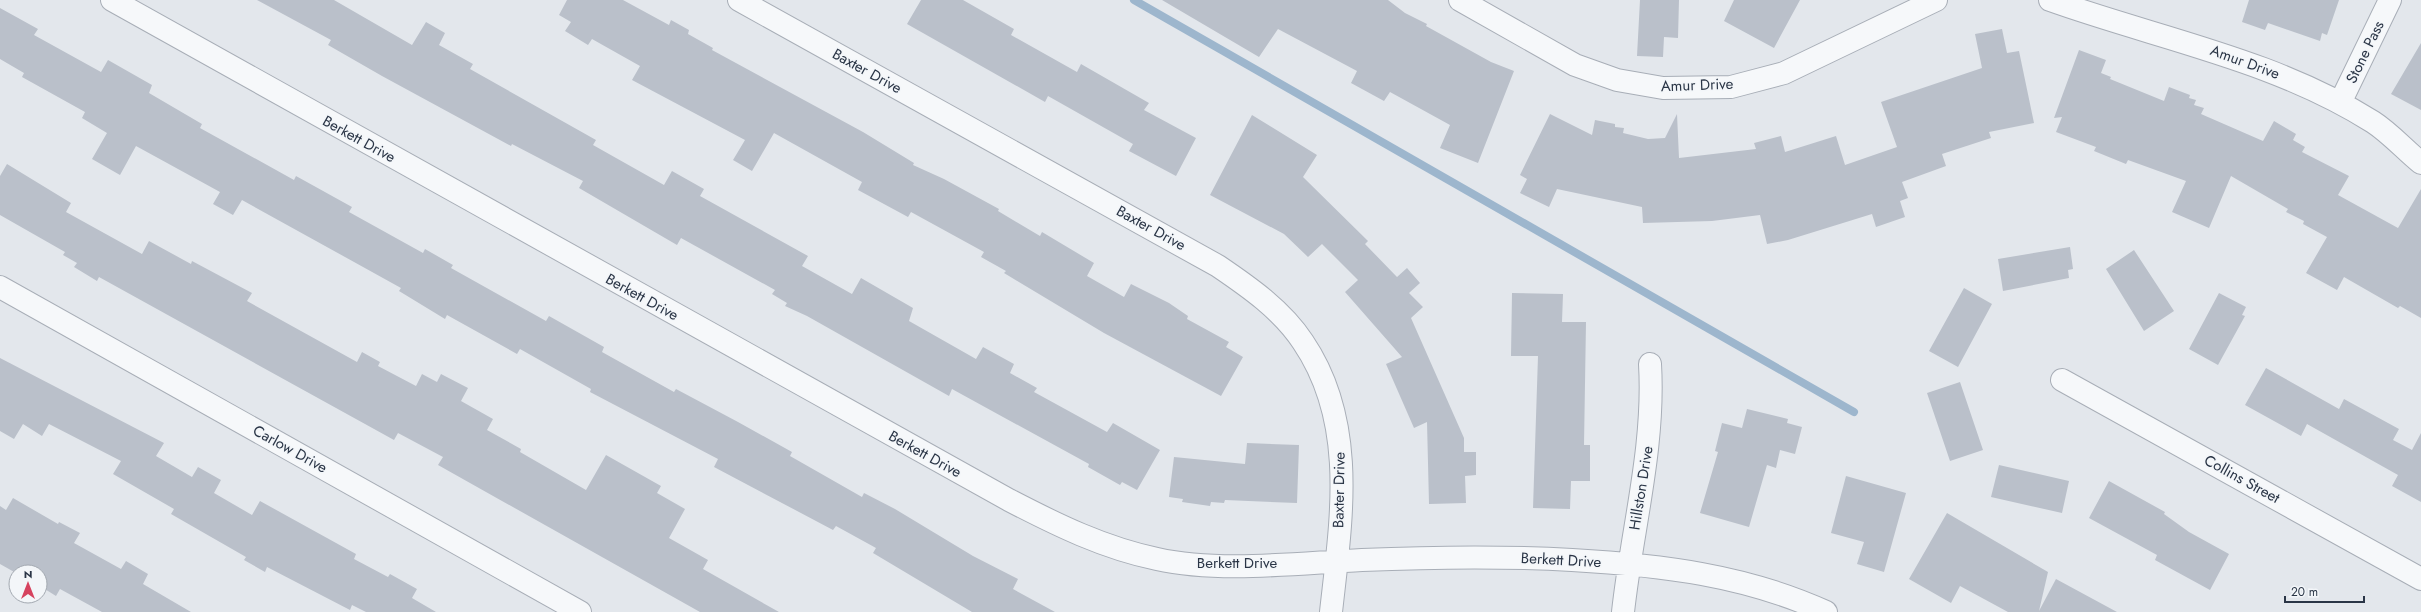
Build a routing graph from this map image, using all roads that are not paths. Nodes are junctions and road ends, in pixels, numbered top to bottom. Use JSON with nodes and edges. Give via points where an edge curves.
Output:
{"nodes":[{"id":1,"x":112,"y":0,"type":"edge"},
{"id":2,"x":740,"y":0,"type":"edge"},
{"id":3,"x":1460,"y":0,"type":"edge"},
{"id":4,"x":2050,"y":0,"type":"edge"},
{"id":5,"x":2390,"y":0,"type":"edge"},
{"id":6,"x":1926,"y":2,"type":"edge"},
{"id":7,"x":2340,"y":103,"type":"junction"},
{"id":8,"x":2421,"y":163,"type":"edge"},
{"id":9,"x":0,"y":287,"type":"edge"},
{"id":10,"x":1650,"y":364,"type":"dead end"},
{"id":11,"x":2062,"y":380,"type":"dead end"},
{"id":12,"x":1336,"y":562,"type":"junction"},
{"id":13,"x":1629,"y":564,"type":"junction"},
{"id":14,"x":2421,"y":579,"type":"edge"},
{"id":15,"x":580,"y":612,"type":"edge"},
{"id":16,"x":1331,"y":612,"type":"edge"},
{"id":17,"x":1623,"y":612,"type":"edge"},
{"id":18,"x":1826,"y":612,"type":"edge"}],
"edges":[{"from":1,"to":12,"type":"street","name":"Berkett Drive","via":[[820,396],[1068,531],[1117,549],[1158,560],[1242,565]]},
{"from":2,"to":12,"type":"street","name":"Baxter Drive","via":[[1218,266],[1249,287],[1279,313],[1303,341],[1322,376],[1335,415],[1342,462],[1342,501]]},
{"from":3,"to":6,"type":"street","name":"Amur Drive","via":[[1575,65],[1616,80],[1663,88],[1731,86],[1784,73]]},
{"from":4,"to":7,"type":"street","name":"Amur Drive","via":[[2226,54],[2287,78]]},
{"from":5,"to":7,"type":"street","name":"Stone Pass"},
{"from":7,"to":8,"type":"street","name":"Amur Drive","via":[[2374,123]]},
{"from":9,"to":15,"type":"street","name":"Carlow Drive"},
{"from":10,"to":13,"type":"street","name":"Hillston Drive","via":[[1650,435]]},
{"from":11,"to":14,"type":"street","name":"Collins Street"},
{"from":12,"to":13,"type":"street","name":"Berkett Drive","via":[[1435,557],[1514,557]]},
{"from":12,"to":16,"type":"street","name":"Baxter Drive"},
{"from":13,"to":17,"type":"street","name":"Hillston Drive"},
{"from":13,"to":18,"type":"street","name":"Berkett Drive","via":[[1724,577],[1769,589]]}]}
